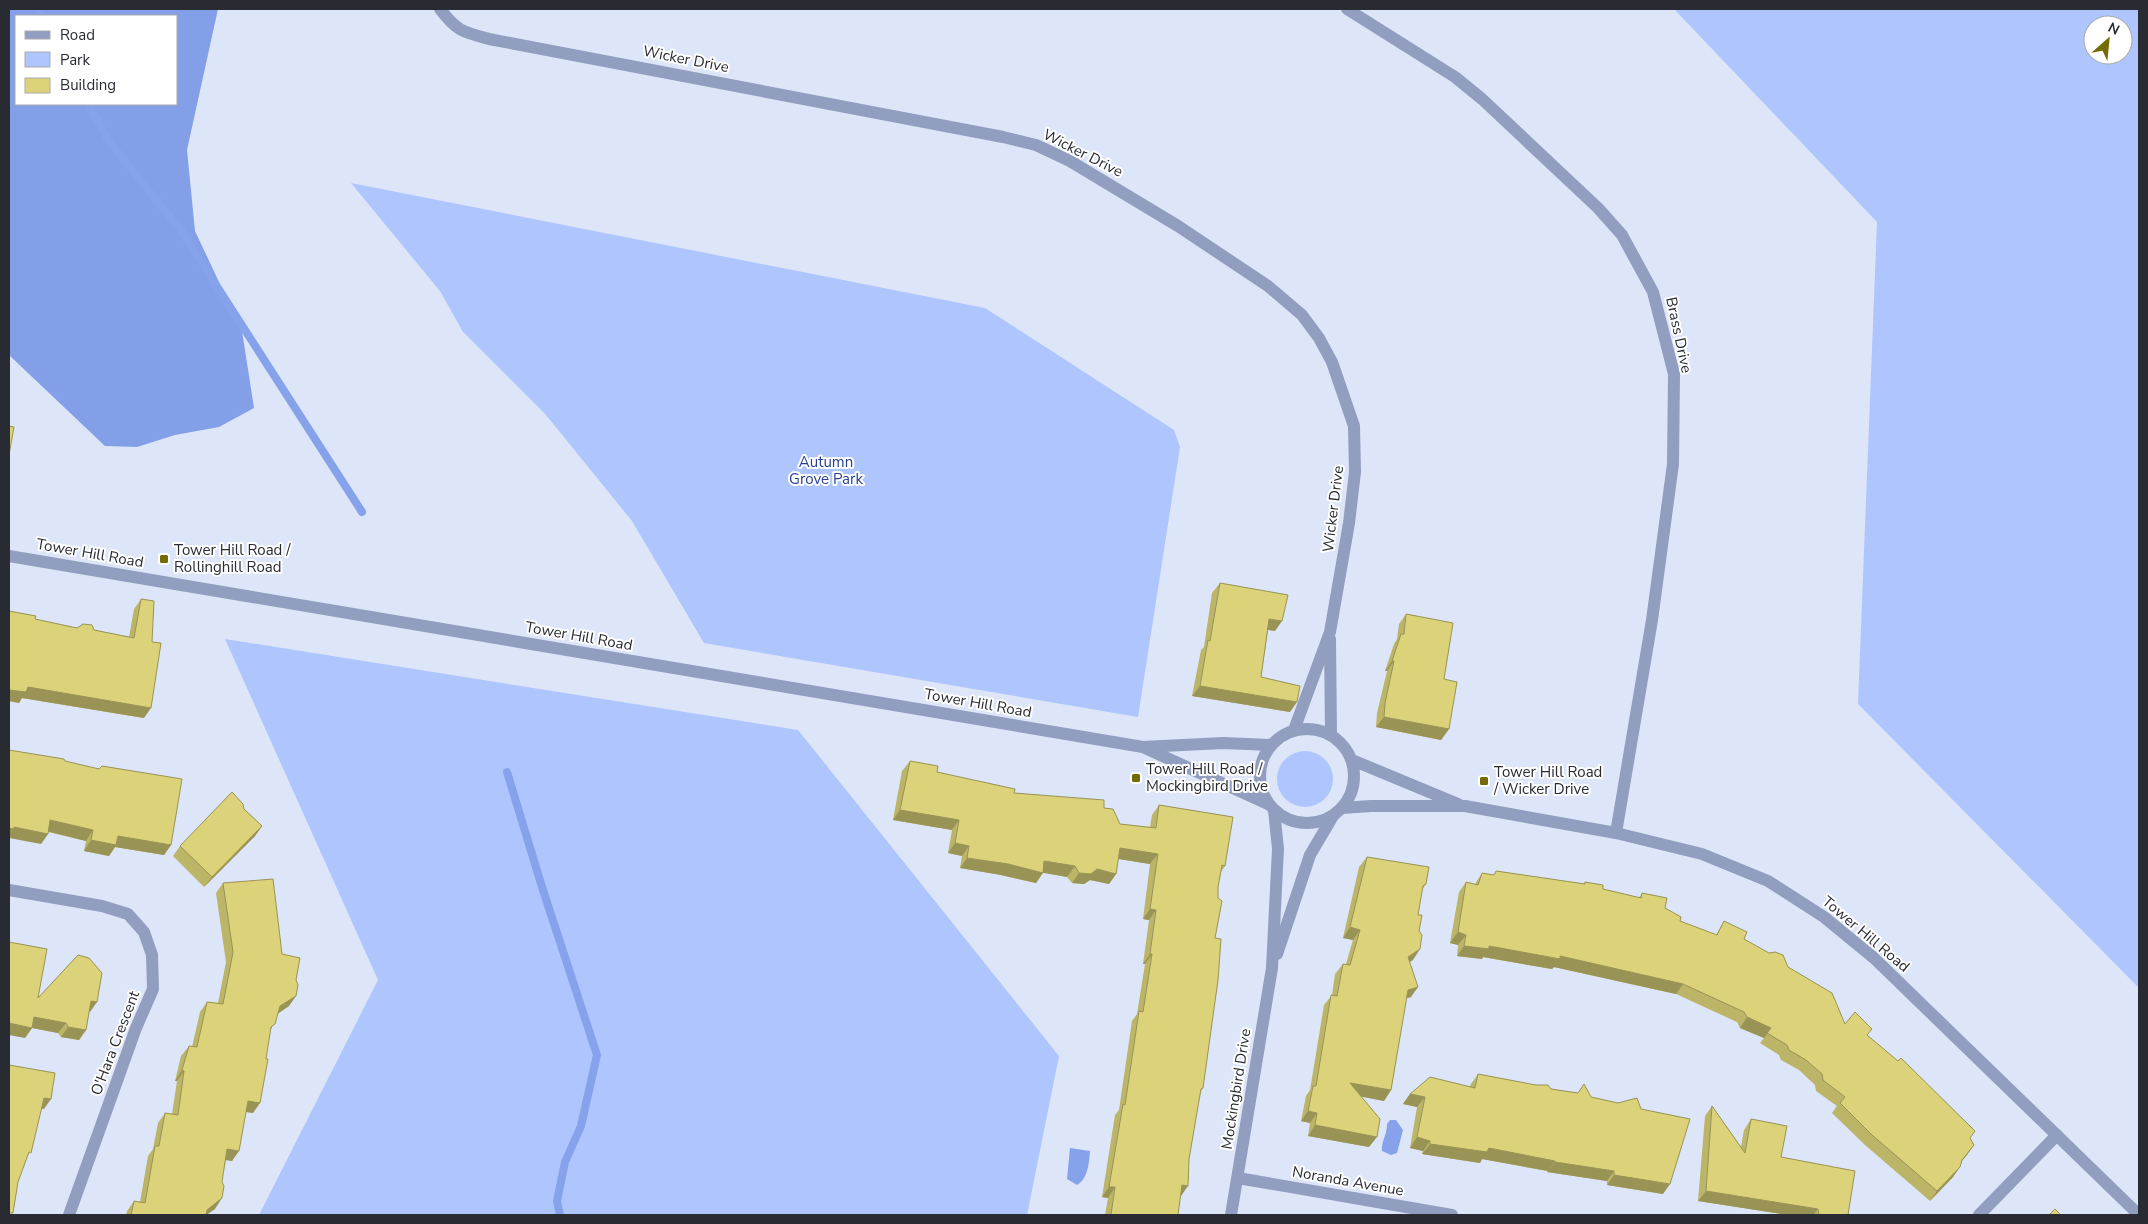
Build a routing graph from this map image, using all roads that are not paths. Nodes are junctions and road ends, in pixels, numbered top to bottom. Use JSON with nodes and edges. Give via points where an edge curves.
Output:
{"nodes":[{"id":1,"x":440,"y":9,"type":"edge"},
{"id":2,"x":1347,"y":9,"type":"edge"},
{"id":3,"x":9,"y":556,"type":"edge"},
{"id":4,"x":1330,"y":632,"type":"junction"},
{"id":5,"x":1294,"y":730,"type":"junction"},
{"id":6,"x":1331,"y":735,"type":"junction"},
{"id":7,"x":1271,"y":745,"type":"junction"},
{"id":8,"x":1143,"y":747,"type":"junction"},
{"id":9,"x":1352,"y":760,"type":"junction"},
{"id":10,"x":1466,"y":806,"type":"junction"},
{"id":11,"x":1271,"y":807,"type":"junction"},
{"id":12,"x":1338,"y":812,"type":"junction"},
{"id":13,"x":1616,"y":832,"type":"junction"},
{"id":14,"x":9,"y":890,"type":"edge"},
{"id":15,"x":1272,"y":968,"type":"junction"},
{"id":16,"x":2057,"y":1135,"type":"junction"},
{"id":17,"x":1238,"y":1178,"type":"junction"},
{"id":18,"x":69,"y":1215,"type":"edge"},
{"id":19,"x":1231,"y":1215,"type":"edge"},
{"id":20,"x":1452,"y":1215,"type":"edge"},
{"id":21,"x":1979,"y":1215,"type":"edge"},
{"id":22,"x":2139,"y":1215,"type":"edge"}],
"edges":[{"from":1,"to":4,"type":"street","name":"Wicker Drive","via":[[461,31],[489,39],[1036,146],[1070,161],[1129,196],[1268,286],[1302,315],[1319,338],[1332,362],[1354,426],[1356,472]]},
{"from":2,"to":13,"type":"street","name":"Brass Drive","via":[[1455,77],[1482,99],[1598,208],[1622,235],[1653,292],[1674,374],[1672,464],[1652,620]]},
{"from":3,"to":8,"type":"street","name":"Tower Hill Road"},
{"from":4,"to":5,"type":"street","name":"Wicker Drive"},
{"from":4,"to":6,"type":"street","name":"Wicker Drive"},
{"from":5,"to":6,"type":"street","via":[[1313,729]]},
{"from":5,"to":7,"type":"street"},
{"from":6,"to":9,"type":"street","via":[[1344,746]]},
{"from":7,"to":8,"type":"street","name":"Tower Hill Road","via":[[1223,743]]},
{"from":7,"to":11,"type":"street","via":[[1263,758],[1260,774],[1262,789]]},
{"from":8,"to":11,"type":"street","name":"Tower Hill Road"},
{"from":9,"to":10,"type":"street","name":"Tower Hill Road"},
{"from":9,"to":12,"type":"street","via":[[1353,790]]},
{"from":10,"to":12,"type":"street","name":"Tower Hill Road","via":[[1371,806]]},
{"from":10,"to":13,"type":"street","name":"Tower Hill Road"},
{"from":11,"to":12,"type":"street","via":[[1287,819],[1302,823],[1318,823]]},
{"from":11,"to":15,"type":"street","name":"Mockingbird Drive","via":[[1278,849]]},
{"from":12,"to":15,"type":"street","name":"Mockingbird Drive","via":[[1310,855]]},
{"from":13,"to":16,"type":"street","name":"Tower Hill Road","via":[[1702,854],[1768,881],[1824,916],[1874,958]]},
{"from":14,"to":18,"type":"street","name":"O'Hara Crescent","via":[[102,906],[128,914],[144,932],[152,955],[152,989]]},
{"from":15,"to":17,"type":"street","name":"Mockingbird Drive"},
{"from":16,"to":21,"type":"street"},
{"from":16,"to":22,"type":"street","name":"Tower Hill Road"},
{"from":17,"to":19,"type":"street","name":"Mockingbird Drive"},
{"from":17,"to":20,"type":"street","name":"Noranda Avenue"}]}
